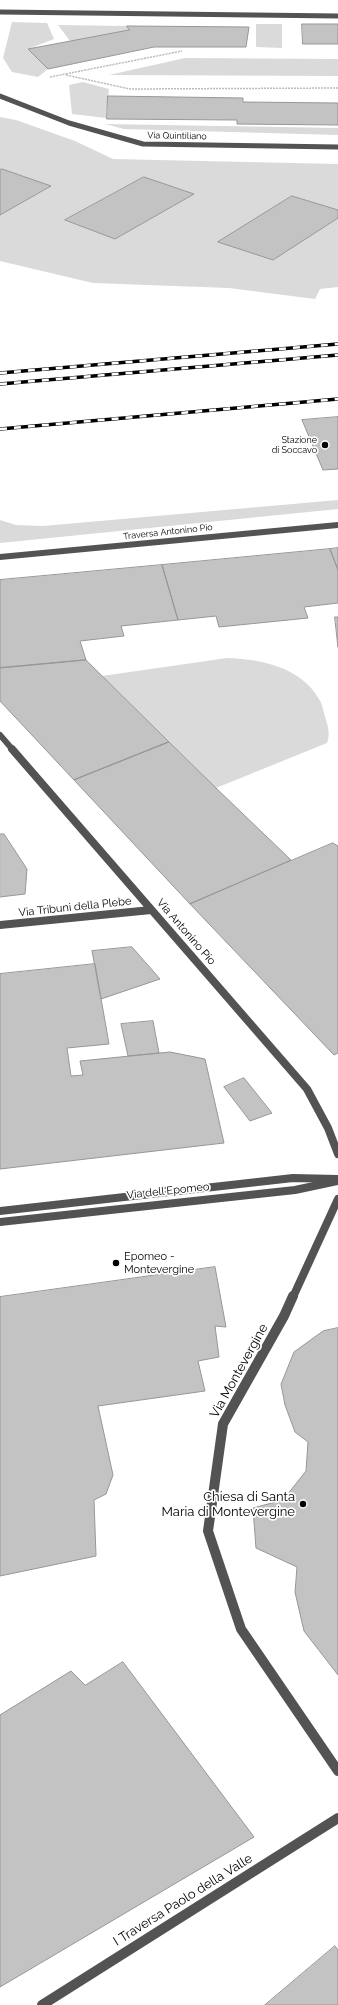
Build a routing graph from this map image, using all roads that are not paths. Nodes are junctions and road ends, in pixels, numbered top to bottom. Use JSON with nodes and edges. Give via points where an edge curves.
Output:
{"nodes":[{"id":1,"x":0,"y":12,"type":"edge"},
{"id":2,"x":338,"y":16,"type":"edge"},
{"id":3,"x":0,"y":96,"type":"edge"},
{"id":4,"x":338,"y":147,"type":"edge"},
{"id":5,"x":338,"y":525,"type":"edge"},
{"id":6,"x":0,"y":557,"type":"edge"},
{"id":7,"x":0,"y":735,"type":"edge"},
{"id":8,"x":152,"y":910,"type":"junction"},
{"id":9,"x":0,"y":925,"type":"edge"},
{"id":10,"x":338,"y":1154,"type":"edge"},
{"id":11,"x":338,"y":1180,"type":"edge"},
{"id":12,"x":338,"y":1199,"type":"edge"},
{"id":13,"x":0,"y":1211,"type":"edge"},
{"id":14,"x":0,"y":1222,"type":"edge"},
{"id":15,"x":338,"y":1771,"type":"edge"},
{"id":16,"x":338,"y":1818,"type":"edge"},
{"id":17,"x":42,"y":2005,"type":"edge"}],
"edges":[{"from":1,"to":2,"type":"street"},
{"from":3,"to":4,"type":"street","name":"Via Quintiliano","via":[[69,123],[143,144]]},
{"from":5,"to":6,"type":"street","name":"Traversa Antonino Pio"},
{"from":7,"to":8,"type":"street","name":"Via Antonino Pio"},
{"from":8,"to":9,"type":"street","name":"Via Tribuni della Plebe"},
{"from":8,"to":10,"type":"street","name":"Via Antonino Pio","via":[[307,1089],[328,1128]]},
{"from":11,"to":13,"type":"street","name":"Via dell'Epomeo","via":[[293,1178]]},
{"from":11,"to":14,"type":"street","name":"Via dell'Epomeo","via":[[295,1190]]},
{"from":12,"to":15,"type":"street","name":"Via Montevergine","via":[[284,1316],[223,1424],[208,1531],[241,1629]]},
{"from":16,"to":17,"type":"street","name":"I Traversa Paolo della Valle"}]}
